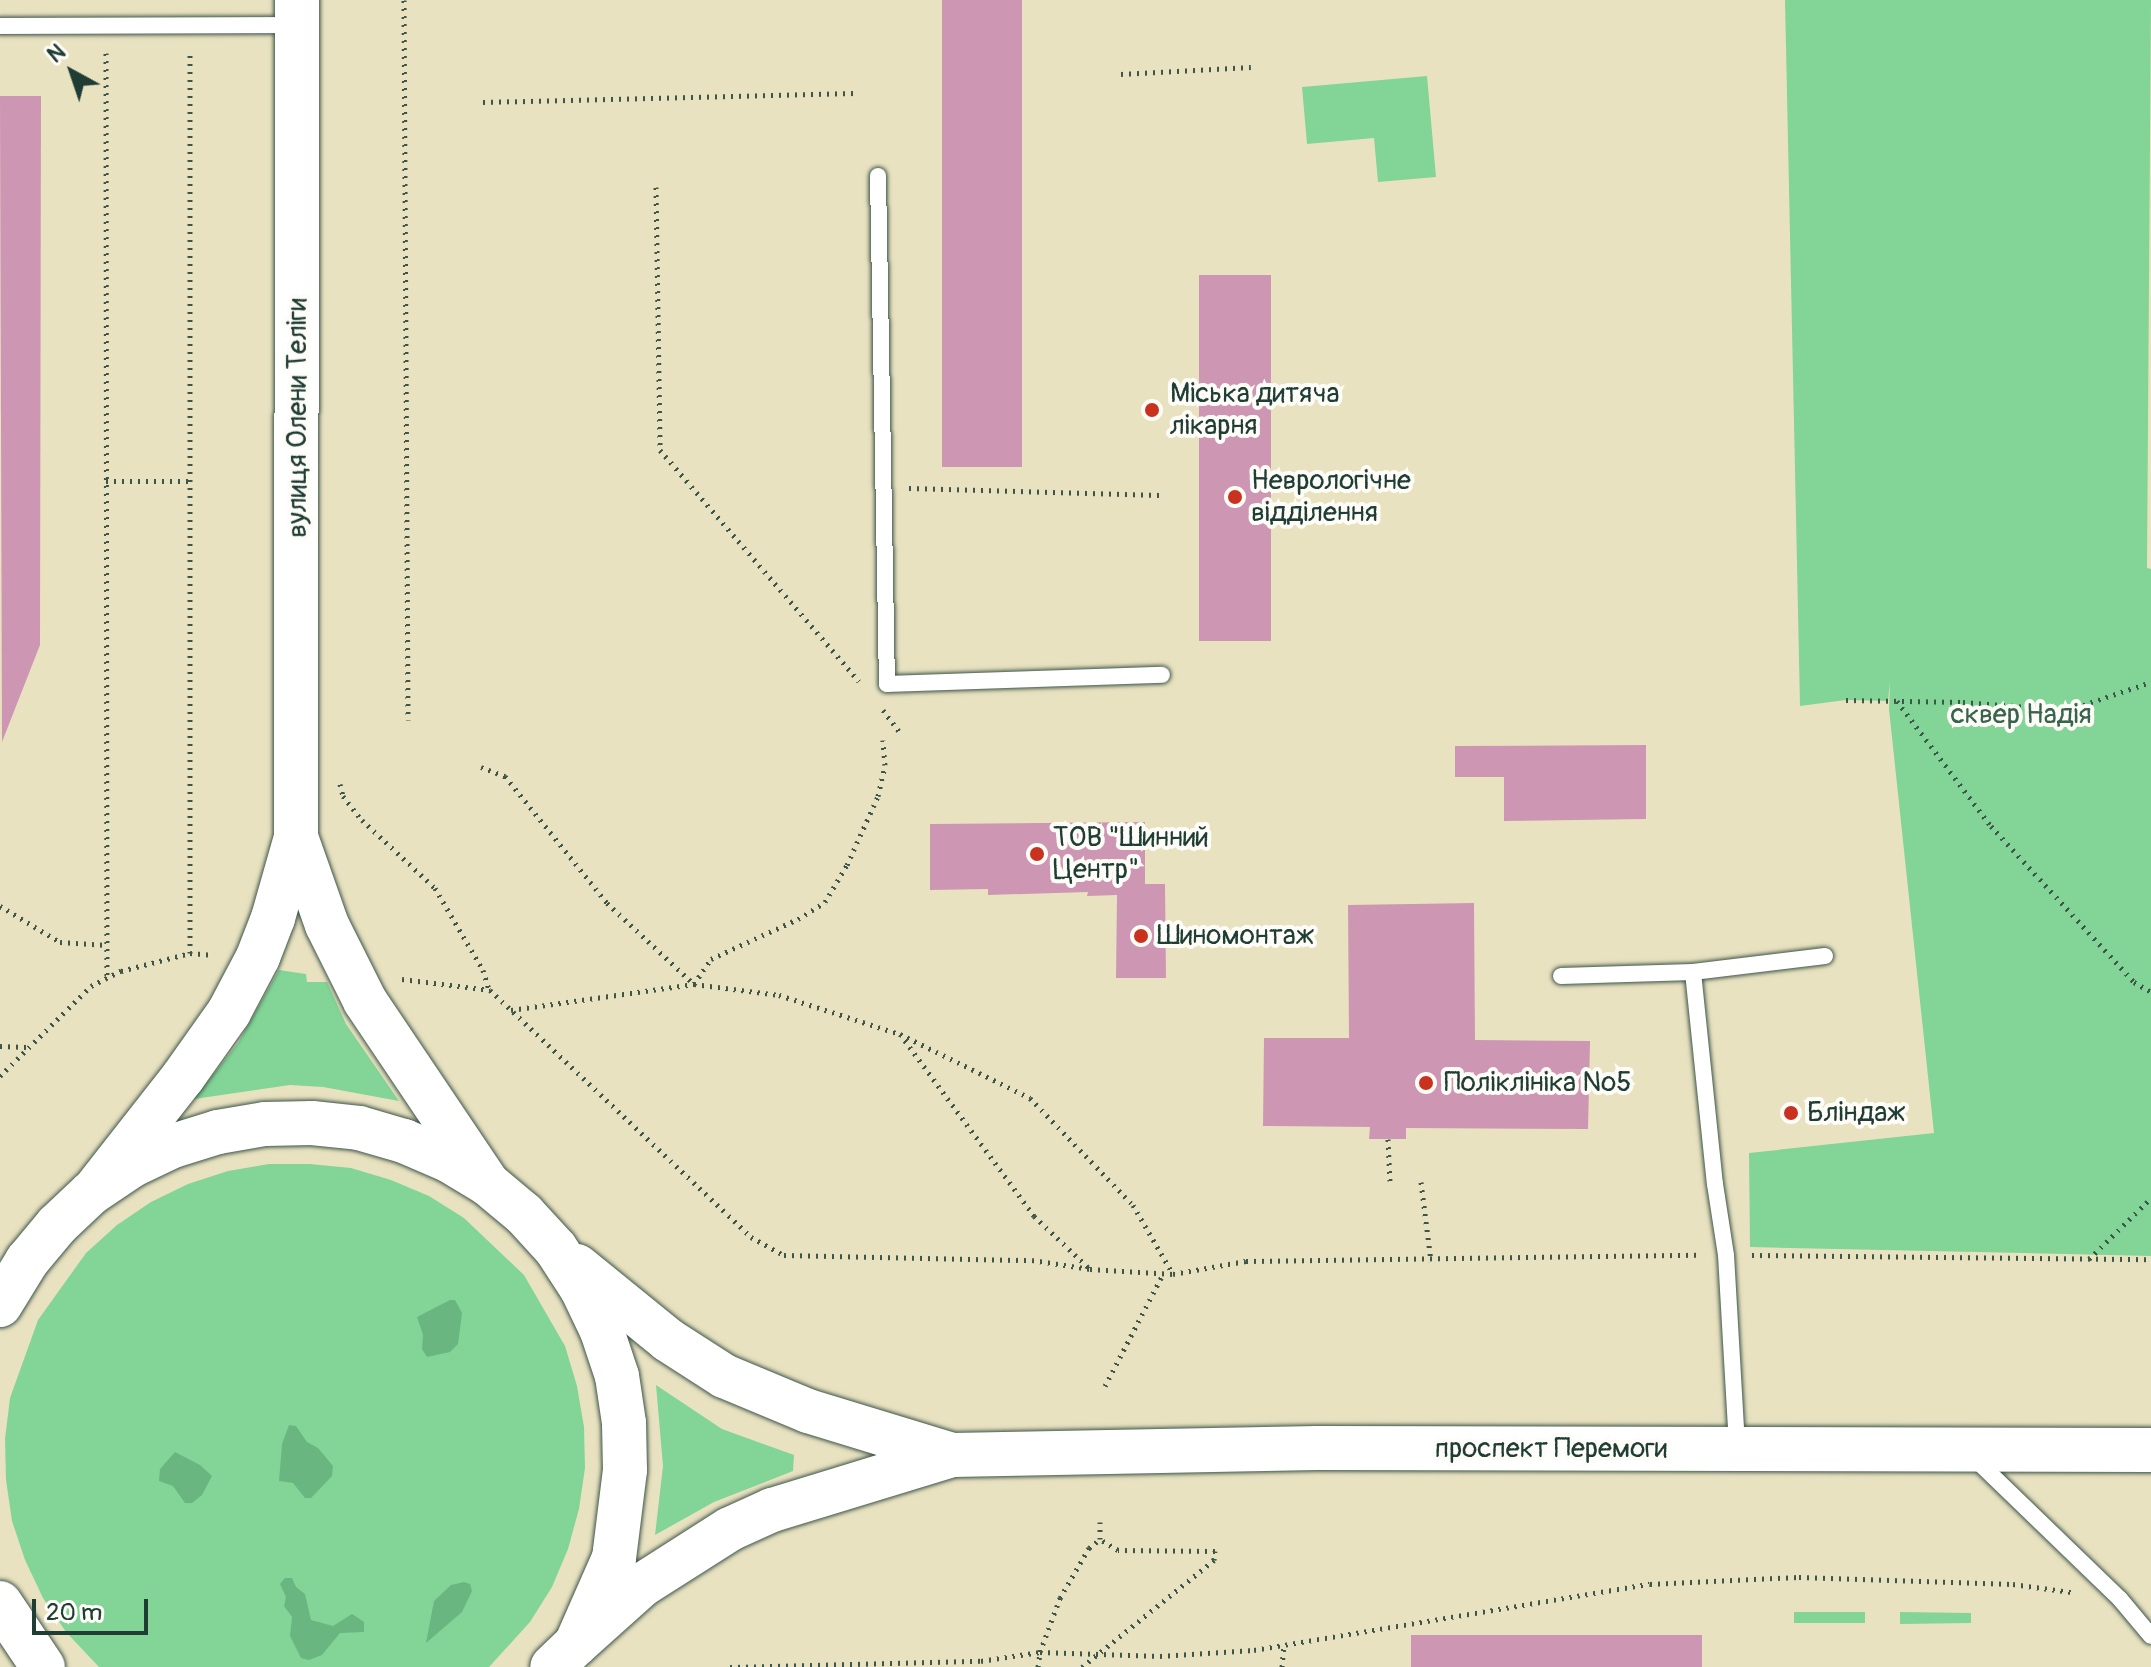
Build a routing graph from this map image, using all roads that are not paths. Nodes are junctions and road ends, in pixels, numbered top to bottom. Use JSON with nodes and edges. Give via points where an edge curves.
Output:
{"nodes":[{"id":1,"x":297,"y":12,"type":"edge"},
{"id":2,"x":0,"y":26,"type":"edge"},
{"id":3,"x":878,"y":176,"type":"dead end"},
{"id":4,"x":1162,"y":675,"type":"dead end"},
{"id":5,"x":296,"y":837,"type":"junction"},
{"id":6,"x":1825,"y":956,"type":"dead end"},
{"id":7,"x":1693,"y":972,"type":"junction"},
{"id":8,"x":1561,"y":976,"type":"dead end"},
{"id":9,"x":488,"y":1184,"type":"junction"},
{"id":10,"x":91,"y":1193,"type":"junction"},
{"id":11,"x":556,"y":1249,"type":"junction"},
{"id":12,"x":13,"y":1271,"type":"edge"},
{"id":13,"x":0,"y":1305,"type":"edge"},
{"id":14,"x":1737,"y":1449,"type":"junction"},
{"id":15,"x":2151,"y":1450,"type":"edge"},
{"id":16,"x":1966,"y":1451,"type":"junction"},
{"id":17,"x":952,"y":1455,"type":"junction"},
{"id":18,"x":2151,"y":1636,"type":"edge"},
{"id":19,"x":564,"y":1655,"type":"edge"}],
"edges":[{"from":1,"to":2,"type":"lane","via":[[190,25]]},
{"from":1,"to":5,"type":"main road","name":"вулиця Олени Теліги"},
{"from":3,"to":4,"type":"lane","via":[[887,684]]},
{"from":5,"to":9,"type":"main road","name":"вулиця Олени Теліги","via":[[348,968],[398,1055]]},
{"from":5,"to":10,"type":"main road","name":"вулиця Олени Теліги","via":[[258,957],[229,1012]]},
{"from":6,"to":7,"type":"lane"},
{"from":7,"to":8,"type":"lane"},
{"from":7,"to":14,"type":"lane","via":[[1726,1255]]},
{"from":9,"to":10,"type":"main road","via":[[448,1160],[359,1128],[265,1124],[173,1146]]},
{"from":9,"to":11,"type":"main road"},
{"from":10,"to":12,"type":"main road"},
{"from":11,"to":17,"type":"main road","name":"проспект Перемоги","via":[[668,1340],[724,1376],[808,1411]]},
{"from":11,"to":19,"type":"main road","via":[[602,1331],[617,1376],[624,1423],[623,1498],[614,1558]]},
{"from":12,"to":13,"type":"main road"},
{"from":14,"to":16,"type":"main road","name":"проспект Перемоги"},
{"from":14,"to":17,"type":"main road","name":"проспект Перемоги","via":[[1317,1448]]},
{"from":15,"to":16,"type":"main road","name":"проспект Перемоги"},
{"from":16,"to":18,"type":"lane","via":[[2120,1599]]},
{"from":17,"to":19,"type":"main road","name":"проспект Перемоги","via":[[772,1510],[730,1529],[642,1585]]}]}
